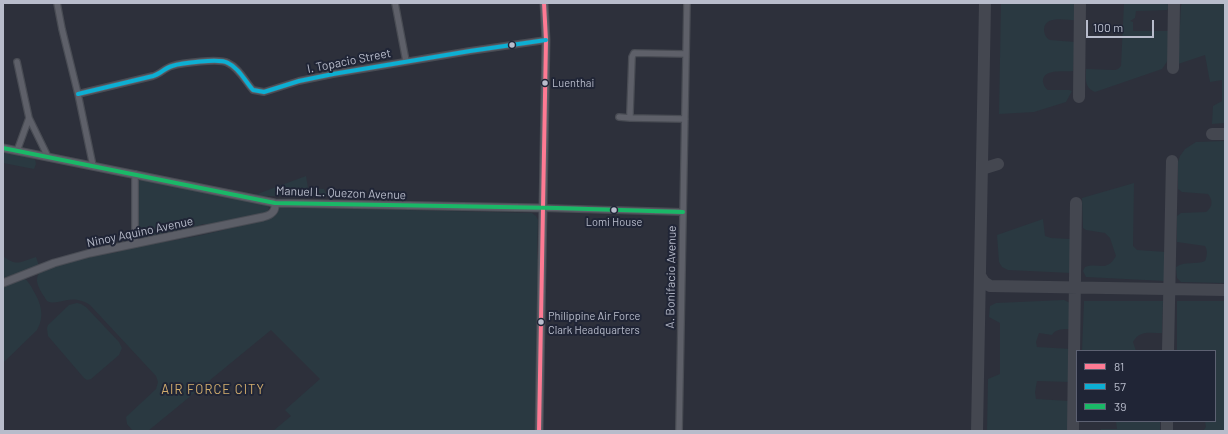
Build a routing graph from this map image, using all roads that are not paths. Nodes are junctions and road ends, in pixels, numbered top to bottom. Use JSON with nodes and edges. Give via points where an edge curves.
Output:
{"nodes":[{"id":1,"x":57,"y":3,"type":"edge"},
{"id":2,"x":395,"y":3,"type":"edge"},
{"id":3,"x":544,"y":3,"type":"edge"},
{"id":4,"x":688,"y":3,"type":"edge"},
{"id":5,"x":546,"y":40,"type":"junction"},
{"id":6,"x":686,"y":54,"type":"junction"},
{"id":7,"x":406,"y":61,"type":"junction"},
{"id":8,"x":17,"y":62,"type":"dead end"},
{"id":9,"x":78,"y":94,"type":"junction"},
{"id":10,"x":619,"y":117,"type":"dead end"},
{"id":11,"x":29,"y":118,"type":"junction"},
{"id":12,"x":630,"y":118,"type":"junction"},
{"id":13,"x":685,"y":119,"type":"junction"},
{"id":14,"x":3,"y":148,"type":"edge"},
{"id":15,"x":18,"y":151,"type":"junction"},
{"id":16,"x":48,"y":157,"type":"junction"},
{"id":17,"x":92,"y":166,"type":"junction"},
{"id":18,"x":135,"y":174,"type":"junction"},
{"id":19,"x":275,"y":203,"type":"junction"},
{"id":20,"x":543,"y":208,"type":"junction"},
{"id":21,"x":683,"y":212,"type":"junction"},
{"id":22,"x":135,"y":244,"type":"junction"},
{"id":23,"x":3,"y":283,"type":"edge"},
{"id":24,"x":539,"y":431,"type":"edge"},
{"id":25,"x":679,"y":431,"type":"edge"}],
"edges":[{"from":1,"to":9,"type":"street"},
{"from":2,"to":7,"type":"street"},
{"from":3,"to":5,"type":"street"},
{"from":4,"to":6,"type":"street","name":"A. Bonifacio Avenue"},
{"from":5,"to":7,"type":"street","name":"I. Topacio Street"},
{"from":5,"to":20,"type":"street"},
{"from":6,"to":12,"type":"street","via":[[633,55]]},
{"from":6,"to":13,"type":"street","name":"A. Bonifacio Avenue"},
{"from":7,"to":9,"type":"street","name":"I. Topacio Street","via":[[316,77],[264,92],[253,90],[239,71],[221,60],[178,64],[153,76]]},
{"from":8,"to":11,"type":"street"},
{"from":9,"to":17,"type":"street"},
{"from":10,"to":12,"type":"street"},
{"from":11,"to":15,"type":"street"},
{"from":11,"to":16,"type":"street"},
{"from":12,"to":13,"type":"street"},
{"from":13,"to":21,"type":"street","name":"A. Bonifacio Avenue"},
{"from":14,"to":15,"type":"street","name":"Manuel L. Quezon Avenue"},
{"from":15,"to":16,"type":"street","name":"Manuel L. Quezon Avenue"},
{"from":16,"to":17,"type":"street","name":"Manuel L. Quezon Avenue"},
{"from":17,"to":18,"type":"street","name":"Manuel L. Quezon Avenue"},
{"from":18,"to":19,"type":"street","name":"Manuel L. Quezon Avenue"},
{"from":18,"to":22,"type":"street"},
{"from":19,"to":20,"type":"street","name":"Manuel L. Quezon Avenue"},
{"from":19,"to":22,"type":"street","name":"Ninoy Aquino Avenue","via":[[274,212],[266,217]]},
{"from":20,"to":21,"type":"street","name":"Manuel L. Quezon Avenue"},
{"from":20,"to":24,"type":"street"},
{"from":21,"to":25,"type":"street","name":"A. Bonifacio Avenue"},
{"from":22,"to":23,"type":"street","name":"Ninoy Aquino Avenue","via":[[90,253]]}]}
